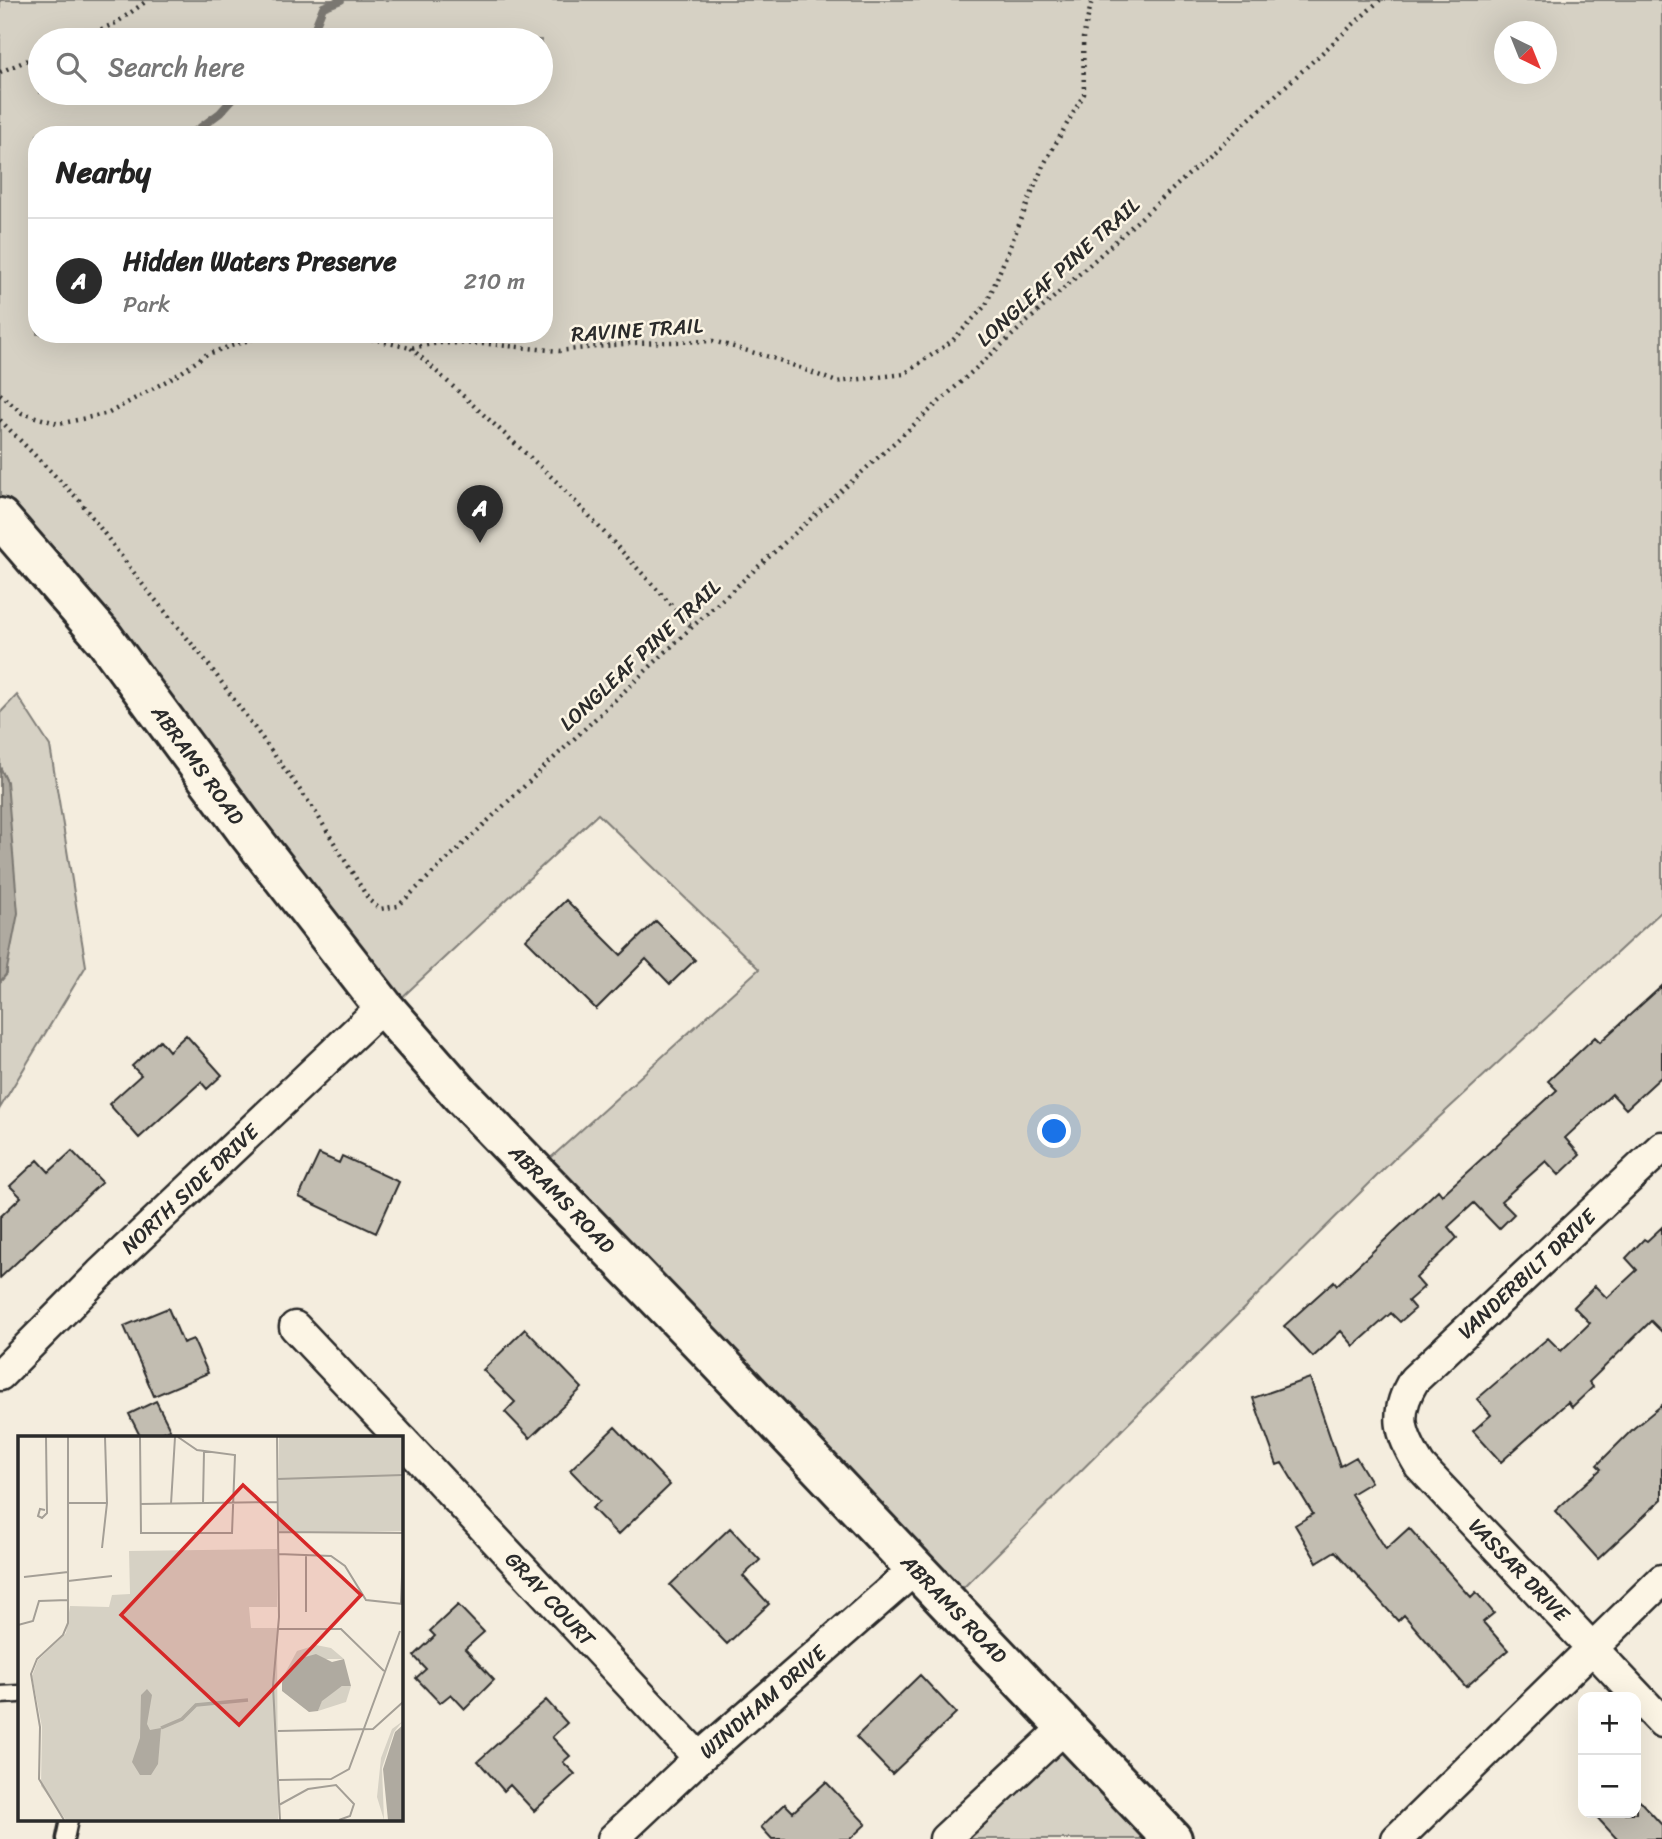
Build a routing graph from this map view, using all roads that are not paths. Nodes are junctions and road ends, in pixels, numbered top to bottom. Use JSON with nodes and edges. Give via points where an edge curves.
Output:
{"nodes":[{"id":1,"x":0,"y":518,"type":"edge"},
{"id":2,"x":383,"y":1006,"type":"junction"},
{"id":3,"x":1662,"y":1147,"type":"edge"},
{"id":4,"x":295,"y":1326,"type":"dead end"},
{"id":5,"x":0,"y":1375,"type":"edge"},
{"id":6,"x":1401,"y":1406,"type":"joint"},
{"id":7,"x":397,"y":1436,"type":"edge"},
{"id":8,"x":402,"y":1441,"type":"edge"},
{"id":9,"x":915,"y":1569,"type":"junction"},
{"id":10,"x":1662,"y":1580,"type":"edge"},
{"id":11,"x":1592,"y":1647,"type":"junction"},
{"id":12,"x":18,"y":1694,"type":"edge"},
{"id":13,"x":0,"y":1695,"type":"edge"},
{"id":14,"x":1662,"y":1722,"type":"edge"},
{"id":15,"x":1065,"y":1727,"type":"junction"},
{"id":16,"x":699,"y":1758,"type":"junction"},
{"id":17,"x":613,"y":1839,"type":"edge"},
{"id":18,"x":945,"y":1839,"type":"edge"},
{"id":19,"x":1172,"y":1839,"type":"edge"},
{"id":20,"x":1397,"y":1839,"type":"edge"}],
"edges":[{"from":1,"to":2,"type":"street","name":"ABRAMS ROAD","via":[[104,638]]},
{"from":2,"to":5,"type":"street","name":"NORTH SIDE DRIVE"},
{"from":2,"to":9,"type":"street","name":"ABRAMS ROAD","via":[[461,1095]]},
{"from":3,"to":6,"type":"street","name":"VANDERBILT DRIVE","via":[[1414,1380]]},
{"from":4,"to":7,"type":"street","name":"GRAY COURT"},
{"from":6,"to":11,"type":"street","name":"VASSAR DRIVE","via":[[1402,1428],[1420,1466]]},
{"from":8,"to":16,"type":"street","name":"GRAY COURT"},
{"from":9,"to":15,"type":"street","name":"ABRAMS ROAD"},
{"from":9,"to":16,"type":"street","name":"WINDHAM DRIVE"},
{"from":10,"to":11,"type":"street"},
{"from":11,"to":14,"type":"street","name":"VASSAR DRIVE"},
{"from":11,"to":20,"type":"street"},
{"from":12,"to":13,"type":"lane"},
{"from":15,"to":18,"type":"street"},
{"from":15,"to":19,"type":"street","name":"ABRAMS ROAD"},
{"from":16,"to":17,"type":"street","name":"WINDHAM DRIVE"}]}
